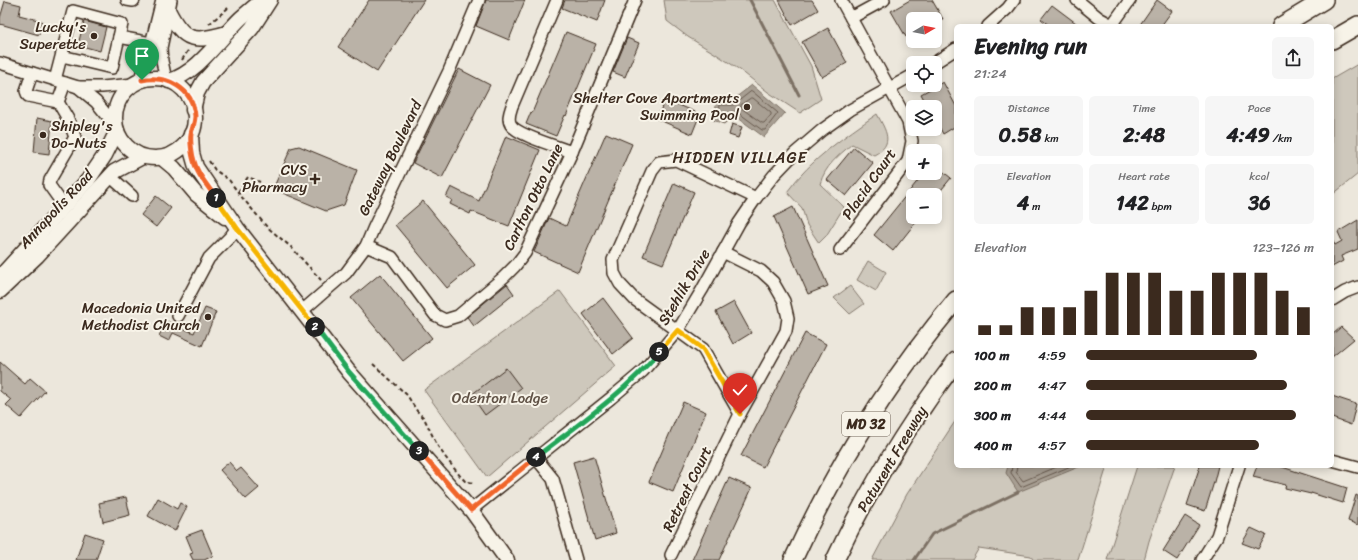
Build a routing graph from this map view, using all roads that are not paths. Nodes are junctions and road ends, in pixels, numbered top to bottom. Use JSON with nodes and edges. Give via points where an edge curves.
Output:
{"nodes":[{"id":1,"x":128,"y":0,"type":"edge"},
{"id":2,"x":134,"y":0,"type":"edge"},
{"id":3,"x":262,"y":0,"type":"edge"},
{"id":4,"x":270,"y":0,"type":"edge"},
{"id":5,"x":479,"y":0,"type":"edge"},
{"id":6,"x":557,"y":0,"type":"edge"},
{"id":7,"x":635,"y":0,"type":"edge"},
{"id":8,"x":841,"y":0,"type":"edge"},
{"id":9,"x":884,"y":0,"type":"edge"},
{"id":10,"x":1014,"y":0,"type":"edge"},
{"id":11,"x":1077,"y":0,"type":"edge"},
{"id":12,"x":1130,"y":0,"type":"edge"},
{"id":13,"x":1324,"y":0,"type":"edge"},
{"id":14,"x":167,"y":3,"type":"edge"},
{"id":15,"x":851,"y":18,"type":"junction"},
{"id":16,"x":990,"y":24,"type":"edge"},
{"id":17,"x":1110,"y":24,"type":"edge"},
{"id":18,"x":1113,"y":24,"type":"edge"},
{"id":19,"x":1284,"y":24,"type":"edge"},
{"id":20,"x":1358,"y":25,"type":"edge"},
{"id":21,"x":227,"y":33,"type":"junction"},
{"id":22,"x":119,"y":37,"type":"junction"},
{"id":23,"x":1334,"y":39,"type":"edge"},
{"id":24,"x":151,"y":43,"type":"junction"},
{"id":25,"x":954,"y":50,"type":"edge"},
{"id":26,"x":62,"y":56,"type":"junction"},
{"id":27,"x":942,"y":58,"type":"edge"},
{"id":28,"x":0,"y":63,"type":"edge"},
{"id":29,"x":32,"y":73,"type":"junction"},
{"id":30,"x":906,"y":79,"type":"edge"},
{"id":31,"x":168,"y":80,"type":"junction"},
{"id":32,"x":60,"y":81,"type":"junction"},
{"id":33,"x":137,"y":82,"type":"junction"},
{"id":34,"x":78,"y":87,"type":"junction"},
{"id":35,"x":890,"y":87,"type":"junction"},
{"id":36,"x":58,"y":102,"type":"junction"},
{"id":37,"x":193,"y":110,"type":"junction"},
{"id":38,"x":116,"y":128,"type":"junction"},
{"id":39,"x":191,"y":134,"type":"junction"},
{"id":40,"x":572,"y":152,"type":"junction"},
{"id":41,"x":142,"y":157,"type":"junction"},
{"id":42,"x":162,"y":158,"type":"junction"},
{"id":43,"x":110,"y":176,"type":"junction"},
{"id":44,"x":132,"y":196,"type":"dead end"},
{"id":45,"x":756,"y":198,"type":"junction"},
{"id":46,"x":64,"y":206,"type":"junction"},
{"id":47,"x":237,"y":228,"type":"junction"},
{"id":48,"x":366,"y":246,"type":"junction"},
{"id":49,"x":840,"y":250,"type":"dead end"},
{"id":50,"x":723,"y":252,"type":"junction"},
{"id":51,"x":0,"y":277,"type":"edge"},
{"id":52,"x":1358,"y":287,"type":"edge"},
{"id":53,"x":0,"y":291,"type":"edge"},
{"id":54,"x":1334,"y":299,"type":"edge"},
{"id":55,"x":954,"y":303,"type":"edge"},
{"id":56,"x":302,"y":311,"type":"junction"},
{"id":57,"x":178,"y":316,"type":"dead end"},
{"id":58,"x":678,"y":330,"type":"junction"},
{"id":59,"x":954,"y":364,"type":"edge"},
{"id":60,"x":740,"y":414,"type":"junction"},
{"id":61,"x":536,"y":458,"type":"junction"},
{"id":62,"x":1334,"y":461,"type":"edge"},
{"id":63,"x":1358,"y":467,"type":"edge"},
{"id":64,"x":1238,"y":468,"type":"edge"},
{"id":65,"x":471,"y":510,"type":"junction"},
{"id":66,"x":671,"y":555,"type":"dead end"},
{"id":67,"x":507,"y":560,"type":"edge"},
{"id":68,"x":576,"y":560,"type":"edge"},
{"id":69,"x":794,"y":560,"type":"edge"},
{"id":70,"x":835,"y":560,"type":"edge"},
{"id":71,"x":1202,"y":560,"type":"edge"}],
"edges":[{"from":1,"to":2,"type":"street"},
{"from":3,"to":21,"type":"main road"},
{"from":4,"to":37,"type":"main road","via":[[252,28],[202,82]]},
{"from":5,"to":48,"type":"street","name":"Gateway Boulevard"},
{"from":6,"to":40,"type":"street","via":[[509,117],[511,125],[520,133]]},
{"from":7,"to":40,"type":"street","name":"Carlton Otto Lane"},
{"from":8,"to":15,"type":"street","name":"Placid Court"},
{"from":9,"to":15,"type":"street"},
{"from":10,"to":16,"type":"street"},
{"from":11,"to":17,"type":"street"},
{"from":12,"to":18,"type":"street"},
{"from":13,"to":19,"type":"highway"},
{"from":14,"to":21,"type":"main road","via":[[176,26],[188,36],[207,39]]},
{"from":14,"to":24,"type":"street"},
{"from":14,"to":31,"type":"street","via":[[161,48]]},
{"from":15,"to":35,"type":"street","name":"Placid Court"},
{"from":20,"to":23,"type":"highway"},
{"from":21,"to":31,"type":"main road","via":[[190,71],[179,78]]},
{"from":22,"to":24,"type":"street"},
{"from":22,"to":26,"type":"street","via":[[112,68]]},
{"from":22,"to":26,"type":"street","via":[[122,24],[74,11]]},
{"from":24,"to":33,"type":"street"},
{"from":25,"to":27,"type":"street"},
{"from":26,"to":32,"type":"street"},
{"from":28,"to":29,"type":"street"},
{"from":29,"to":32,"type":"street"},
{"from":29,"to":36,"type":"street","via":[[26,91],[28,96]]},
{"from":30,"to":35,"type":"street","name":"Stehlik Drive"},
{"from":31,"to":33,"type":"main road","via":[[151,78]]},
{"from":31,"to":37,"type":"main road","via":[[187,95]]},
{"from":32,"to":34,"type":"street"},
{"from":32,"to":36,"type":"street"},
{"from":33,"to":34,"type":"street","via":[[102,88]]},
{"from":33,"to":38,"type":"main road","via":[[124,92],[117,104],[114,118]]},
{"from":34,"to":38,"type":"street","via":[[96,102]]},
{"from":35,"to":45,"type":"street","name":"Stehlik Drive","via":[[822,130],[794,154]]},
{"from":35,"to":49,"type":"street","name":"Placid Court","via":[[908,122],[912,141],[908,161]]},
{"from":36,"to":46,"type":"street","via":[[75,137],[49,185]]},
{"from":37,"to":39,"type":"main road","via":[[195,116]]},
{"from":38,"to":41,"type":"main road","via":[[121,141]]},
{"from":38,"to":46,"type":"main road","name":"Annapolis Road","via":[[105,155],[88,180]]},
{"from":39,"to":42,"type":"main road","via":[[181,148],[172,155]]},
{"from":39,"to":47,"type":"main road","via":[[196,167]]},
{"from":40,"to":48,"type":"street","name":"Carlton Otto Lane","via":[[525,253],[504,277],[458,316],[444,320],[435,315],[392,257]]},
{"from":41,"to":42,"type":"main road"},
{"from":41,"to":43,"type":"main road","name":"Annapolis Road"},
{"from":42,"to":47,"type":"main road","via":[[196,194]]},
{"from":43,"to":44,"type":"street"},
{"from":43,"to":53,"type":"main road","name":"Annapolis Road","via":[[37,256]]},
{"from":45,"to":50,"type":"street","name":"Stehlik Drive"},
{"from":45,"to":58,"type":"street","via":[[676,160],[659,162],[652,171],[613,260],[614,273],[634,299]]},
{"from":46,"to":51,"type":"main road","name":"Annapolis Road"},
{"from":47,"to":56,"type":"main road"},
{"from":47,"to":57,"type":"street","via":[[209,258]]},
{"from":48,"to":56,"type":"street","name":"Gateway Boulevard","via":[[346,273]]},
{"from":50,"to":58,"type":"street","name":"Stehlik Drive"},
{"from":50,"to":60,"type":"street","name":"Retreat Court","via":[[761,271],[773,282],[784,301],[788,318],[786,331]]},
{"from":52,"to":54,"type":"street"},
{"from":55,"to":69,"type":"highway","number":"MD 32","via":[[905,365],[873,413],[839,468],[810,522]]},
{"from":56,"to":65,"type":"main road","via":[[349,372]]},
{"from":58,"to":60,"type":"street","via":[[703,349]]},
{"from":58,"to":61,"type":"street","name":"Stehlik Drive","via":[[643,371]]},
{"from":59,"to":70,"type":"highway","name":"Patuxent Freeway","number":"MD 32","via":[[873,486]]},
{"from":60,"to":66,"type":"street","name":"Retreat Court"},
{"from":61,"to":65,"type":"street","name":"Stehlik Drive"},
{"from":61,"to":68,"type":"street","via":[[553,480]]},
{"from":62,"to":63,"type":"street"},
{"from":64,"to":71,"type":"street","via":[[1217,536]]},
{"from":65,"to":67,"type":"main road"}]}
